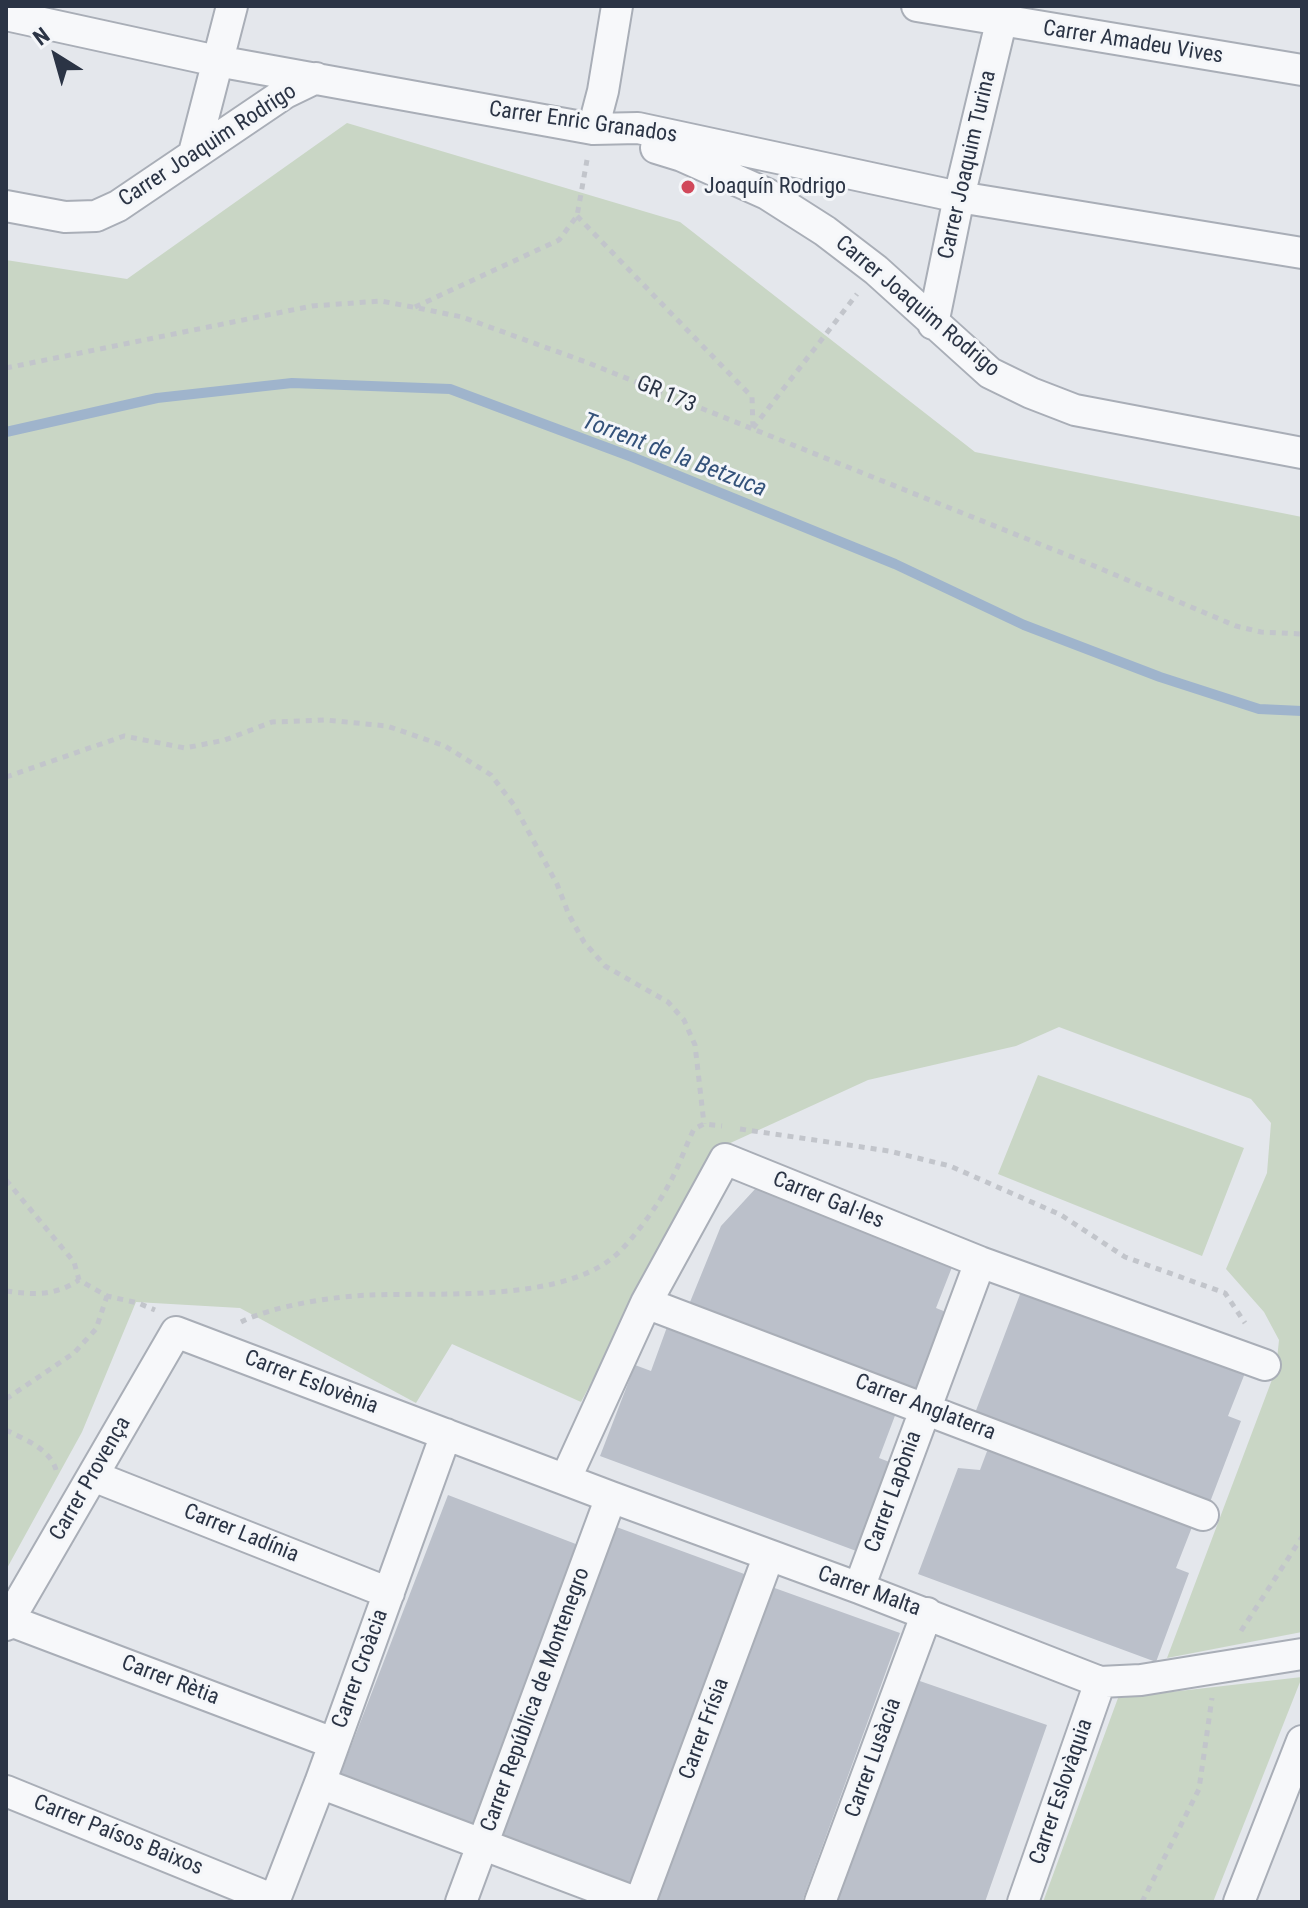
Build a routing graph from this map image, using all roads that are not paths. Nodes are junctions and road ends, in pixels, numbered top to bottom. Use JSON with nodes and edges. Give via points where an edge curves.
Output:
{"nodes":[{"id":1,"x":232,"y":6,"type":"edge"},
{"id":2,"x":617,"y":6,"type":"edge"},
{"id":3,"x":917,"y":6,"type":"edge"},
{"id":4,"x":1003,"y":14,"type":"edge"},
{"id":5,"x":6,"y":15,"type":"edge"},
{"id":6,"x":217,"y":61,"type":"junction"},
{"id":7,"x":1302,"y":70,"type":"edge"},
{"id":8,"x":316,"y":78,"type":"junction"},
{"id":9,"x":593,"y":129,"type":"junction"},
{"id":10,"x":194,"y":153,"type":"junction"},
{"id":11,"x":959,"y":197,"type":"junction"},
{"id":12,"x":6,"y":206,"type":"edge"},
{"id":13,"x":1302,"y":253,"type":"edge"},
{"id":14,"x":933,"y":324,"type":"junction"},
{"id":15,"x":1302,"y":453,"type":"edge"},
{"id":16,"x":980,"y":1262,"type":"junction"},
{"id":17,"x":646,"y":1303,"type":"junction"},
{"id":18,"x":171,"y":1324,"type":"joint"},
{"id":19,"x":1265,"y":1365,"type":"road end"},
{"id":20,"x":925,"y":1407,"type":"junction"},
{"id":21,"x":446,"y":1434,"type":"junction"},
{"id":22,"x":93,"y":1476,"type":"junction"},
{"id":23,"x":566,"y":1478,"type":"junction"},
{"id":24,"x":611,"y":1497,"type":"junction"},
{"id":25,"x":1203,"y":1515,"type":"dead end"},
{"id":26,"x":769,"y":1555,"type":"junction"},
{"id":27,"x":859,"y":1588,"type":"junction"},
{"id":28,"x":389,"y":1593,"type":"junction"},
{"id":29,"x":927,"y":1613,"type":"junction"},
{"id":30,"x":7,"y":1623,"type":"edge"},
{"id":31,"x":1302,"y":1654,"type":"edge"},
{"id":32,"x":1100,"y":1682,"type":"junction"},
{"id":33,"x":1302,"y":1741,"type":"edge"},
{"id":34,"x":333,"y":1743,"type":"junction"},
{"id":35,"x":320,"y":1783,"type":"junction"},
{"id":36,"x":6,"y":1791,"type":"edge"},
{"id":37,"x":1292,"y":1798,"type":"edge"},
{"id":38,"x":482,"y":1846,"type":"junction"},
{"id":39,"x":274,"y":1901,"type":"edge"},
{"id":40,"x":461,"y":1902,"type":"edge"},
{"id":41,"x":638,"y":1902,"type":"edge"},
{"id":42,"x":820,"y":1902,"type":"edge"},
{"id":43,"x":1023,"y":1902,"type":"edge"},
{"id":44,"x":1239,"y":1902,"type":"edge"}],
"edges":[{"from":1,"to":6,"type":"street"},
{"from":2,"to":9,"type":"street"},
{"from":3,"to":4,"type":"street","name":"Carrer Amadeu Vives"},
{"from":4,"to":7,"type":"street","name":"Carrer Amadeu Vives"},
{"from":4,"to":11,"type":"street","name":"Carrer Joaquim Turina"},
{"from":5,"to":6,"type":"street","name":"Carrer Enric Granados"},
{"from":6,"to":8,"type":"street","name":"Carrer Enric Granados"},
{"from":6,"to":10,"type":"street"},
{"from":8,"to":9,"type":"street","name":"Carrer Enric Granados"},
{"from":8,"to":10,"type":"street","name":"Carrer Joaquim Rodrigo"},
{"from":9,"to":11,"type":"street","name":"Carrer Enric Granados","via":[[638,128]]},
{"from":9,"to":14,"type":"street","name":"Carrer Joaquim Rodrigo","via":[[682,156],[767,194],[876,270]]},
{"from":10,"to":12,"type":"street","name":"Carrer Joaquim Rodrigo","via":[[96,216],[65,217]]},
{"from":11,"to":13,"type":"street","name":"Carrer Enric Granados"},
{"from":11,"to":14,"type":"street","name":"Carrer Joaquim Turina"},
{"from":14,"to":15,"type":"street","name":"Carrer Joaquim Rodrigo","via":[[990,373],[1075,410]]},
{"from":16,"to":17,"type":"street","name":"Carrer Gal·les","via":[[725,1159]]},
{"from":16,"to":19,"type":"street","name":"Carrer Gal·les"},
{"from":16,"to":20,"type":"street","name":"Carrer Lapònia"},
{"from":17,"to":20,"type":"street","name":"Carrer Anglaterra"},
{"from":17,"to":23,"type":"street","name":"Carrer Gal·les"},
{"from":18,"to":21,"type":"street","name":"Carrer Eslovènia"},
{"from":18,"to":22,"type":"street","name":"Carrer Provença"},
{"from":20,"to":25,"type":"street","name":"Carrer Anglaterra"},
{"from":20,"to":27,"type":"street","name":"Carrer Lapònia"},
{"from":21,"to":23,"type":"street","name":"Carrer Malta"},
{"from":21,"to":28,"type":"street","name":"Carrer Croàcia"},
{"from":22,"to":28,"type":"street","name":"Carrer Ladínia"},
{"from":22,"to":30,"type":"street","name":"Carrer Provença"},
{"from":23,"to":24,"type":"street","name":"Carrer Malta"},
{"from":24,"to":26,"type":"street","name":"Carrer Malta"},
{"from":24,"to":38,"type":"street","name":"Carrer República de Montenegro"},
{"from":26,"to":27,"type":"street","name":"Carrer Malta"},
{"from":26,"to":41,"type":"street","name":"Carrer Frísia"},
{"from":27,"to":29,"type":"street","name":"Carrer Malta"},
{"from":28,"to":34,"type":"street","name":"Carrer Croàcia"},
{"from":29,"to":32,"type":"street","name":"Carrer Malta"},
{"from":29,"to":42,"type":"street","name":"Carrer Lusàcia"},
{"from":30,"to":34,"type":"street","name":"Carrer Rètia"},
{"from":31,"to":32,"type":"street","name":"Carrer Malta"},
{"from":32,"to":43,"type":"street","name":"Carrer Eslovàquia"},
{"from":33,"to":37,"type":"street"},
{"from":34,"to":35,"type":"street","name":"Carrer Croàcia"},
{"from":35,"to":38,"type":"street"},
{"from":35,"to":39,"type":"street","name":"Carrer Croàcia"},
{"from":36,"to":39,"type":"street","name":"Carrer Paísos Baixos"},
{"from":37,"to":44,"type":"street"},
{"from":38,"to":40,"type":"street","name":"Carrer República de Montenegro"},
{"from":38,"to":41,"type":"street"}]}
